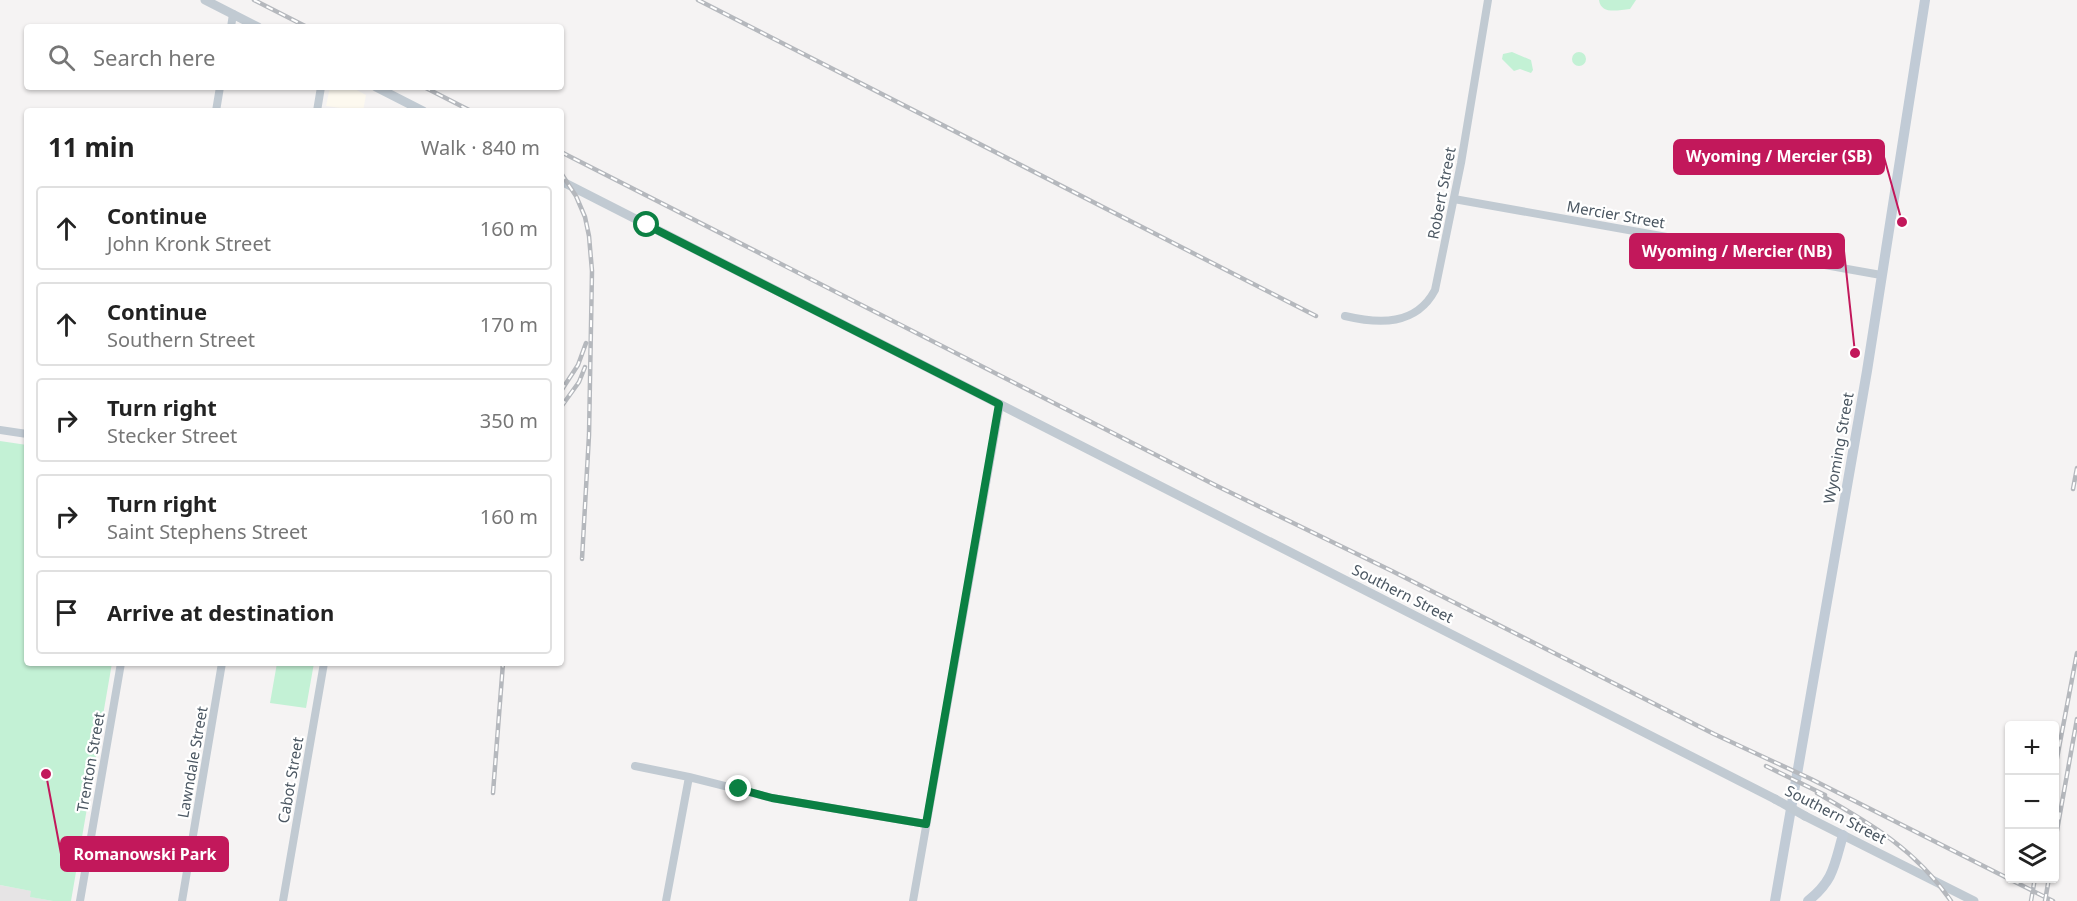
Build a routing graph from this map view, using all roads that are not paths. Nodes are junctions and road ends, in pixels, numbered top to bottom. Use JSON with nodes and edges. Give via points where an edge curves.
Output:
{"nodes":[{"id":1,"x":205,"y":0,"type":"edge"},
{"id":2,"x":1488,"y":0,"type":"edge"},
{"id":3,"x":1925,"y":0,"type":"edge"},
{"id":4,"x":233,"y":14,"type":"junction"},
{"id":5,"x":231,"y":24,"type":"edge"},
{"id":6,"x":252,"y":24,"type":"edge"},
{"id":7,"x":220,"y":90,"type":"edge"},
{"id":8,"x":320,"y":90,"type":"edge"},
{"id":9,"x":382,"y":90,"type":"edge"},
{"id":10,"x":216,"y":108,"type":"edge"},
{"id":11,"x":317,"y":108,"type":"edge"},
{"id":12,"x":415,"y":108,"type":"edge"},
{"id":13,"x":564,"y":183,"type":"edge"},
{"id":14,"x":1454,"y":199,"type":"junction"},
{"id":15,"x":1881,"y":275,"type":"junction"},
{"id":16,"x":1346,"y":316,"type":"dead end"},
{"id":17,"x":999,"y":404,"type":"junction"},
{"id":18,"x":0,"y":430,"type":"edge"},
{"id":19,"x":24,"y":434,"type":"edge"},
{"id":20,"x":120,"y":666,"type":"edge"},
{"id":21,"x":221,"y":666,"type":"edge"},
{"id":22,"x":323,"y":666,"type":"edge"},
{"id":23,"x":635,"y":766,"type":"dead end"},
{"id":24,"x":689,"y":777,"type":"junction"},
{"id":25,"x":926,"y":824,"type":"junction"},
{"id":26,"x":1843,"y":836,"type":"junction"},
{"id":27,"x":80,"y":901,"type":"edge"},
{"id":28,"x":182,"y":901,"type":"edge"},
{"id":29,"x":283,"y":901,"type":"edge"},
{"id":30,"x":666,"y":901,"type":"edge"},
{"id":31,"x":913,"y":901,"type":"edge"},
{"id":32,"x":1775,"y":901,"type":"edge"},
{"id":33,"x":1808,"y":901,"type":"edge"},
{"id":34,"x":1974,"y":901,"type":"edge"}],
"edges":[{"from":1,"to":4,"type":"street"},
{"from":2,"to":14,"type":"street","name":"Robert Street"},
{"from":3,"to":15,"type":"main road","name":"Wyoming Street"},
{"from":4,"to":5,"type":"street"},
{"from":4,"to":6,"type":"street"},
{"from":7,"to":10,"type":"street"},
{"from":8,"to":11,"type":"street"},
{"from":9,"to":12,"type":"street"},
{"from":13,"to":17,"type":"street","name":"Southern Street"},
{"from":14,"to":15,"type":"street","name":"Mercier Street"},
{"from":14,"to":16,"type":"street","name":"Robert Street","via":[[1438,280],[1428,301],[1389,321]]},
{"from":15,"to":32,"type":"main road","name":"Wyoming Street"},
{"from":17,"to":25,"type":"street"},
{"from":17,"to":26,"type":"street","name":"Southern Street","bridge":true},
{"from":18,"to":19,"type":"street"},
{"from":20,"to":27,"type":"street","name":"Trenton Street"},
{"from":21,"to":28,"type":"street","name":"Lawndale Street"},
{"from":22,"to":29,"type":"street","name":"Cabot Street"},
{"from":23,"to":24,"type":"street"},
{"from":24,"to":25,"type":"street","via":[[772,798]]},
{"from":24,"to":30,"type":"street"},
{"from":25,"to":31,"type":"street"},
{"from":26,"to":33,"type":"main road","via":[[1830,878]]},
{"from":26,"to":34,"type":"street","name":"Southern Street"}]}
